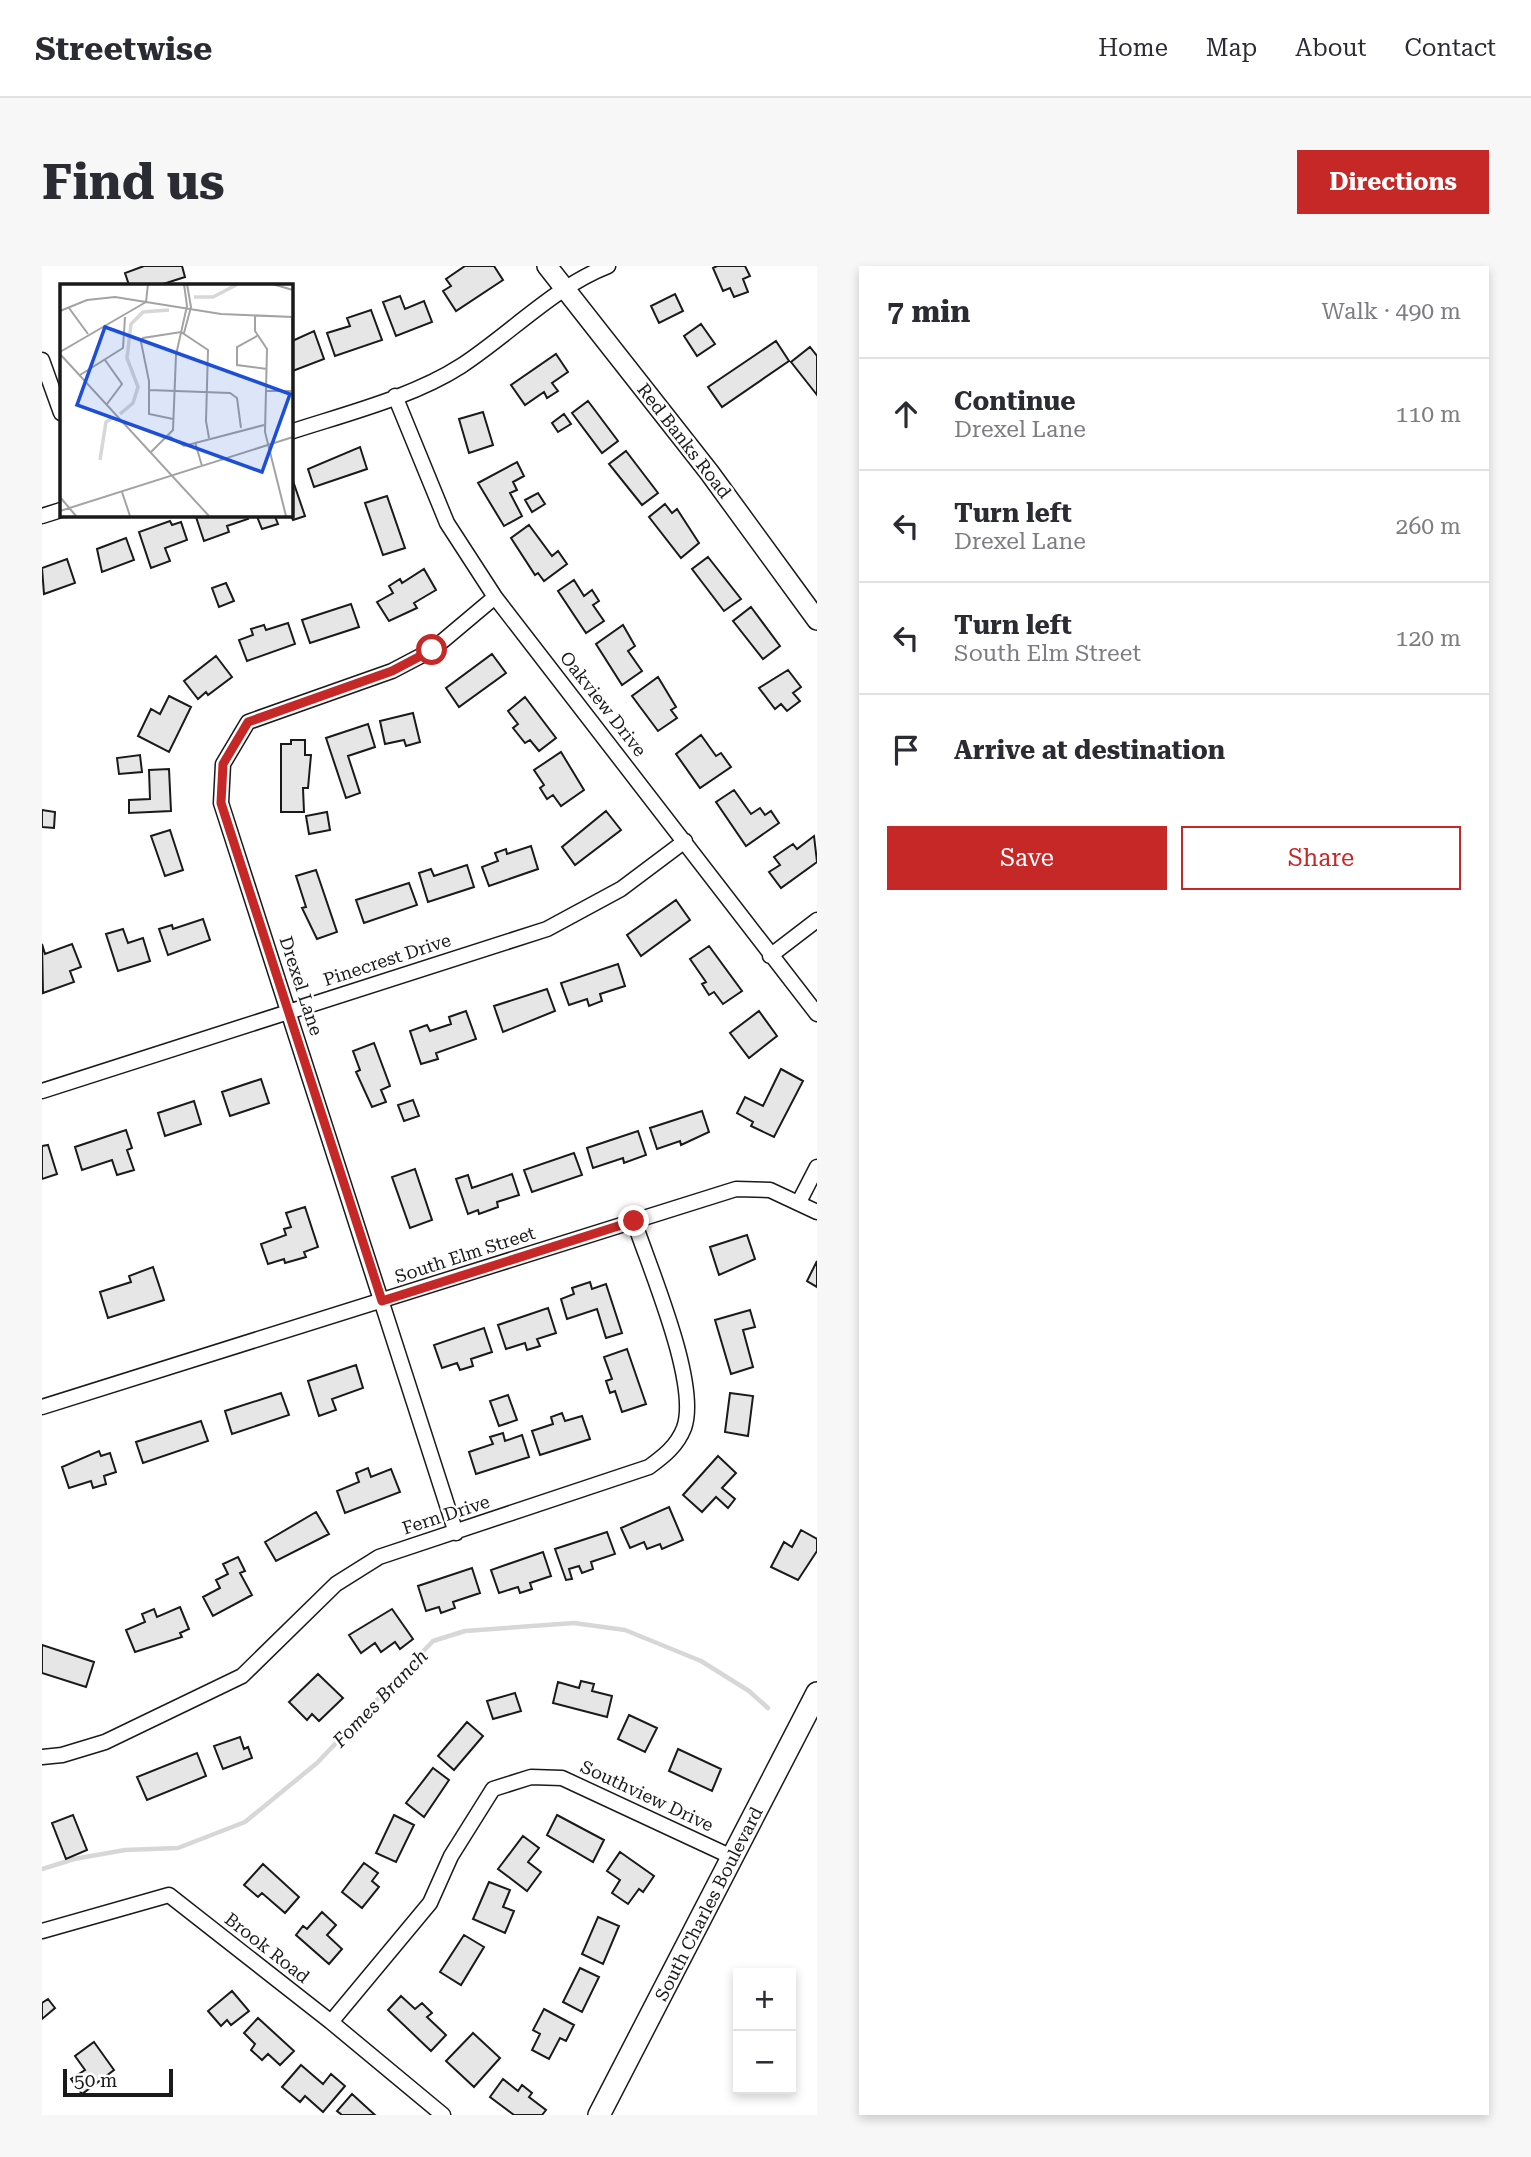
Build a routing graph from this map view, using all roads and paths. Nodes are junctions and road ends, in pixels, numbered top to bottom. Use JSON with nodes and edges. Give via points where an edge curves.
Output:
{"nodes":[{"id":1,"x":547,"y":266,"type":"edge"},
{"id":2,"x":608,"y":266,"type":"edge"},
{"id":3,"x":566,"y":289,"type":"junction"},
{"id":4,"x":42,"y":360,"type":"edge"},
{"id":5,"x":395,"y":396,"type":"junction"},
{"id":6,"x":60,"y":410,"type":"edge"},
{"id":7,"x":292,"y":431,"type":"edge"},
{"id":8,"x":60,"y":510,"type":"edge"},
{"id":9,"x":42,"y":516,"type":"edge"},
{"id":10,"x":495,"y":597,"type":"junction"},
{"id":11,"x":817,"y":620,"type":"edge"},
{"id":12,"x":685,"y":841,"type":"junction"},
{"id":13,"x":817,"y":920,"type":"edge"},
{"id":14,"x":770,"y":956,"type":"junction"},
{"id":15,"x":290,"y":1012,"type":"junction"},
{"id":16,"x":817,"y":1014,"type":"edge"},
{"id":17,"x":42,"y":1091,"type":"edge"},
{"id":18,"x":817,"y":1167,"type":"edge"},
{"id":19,"x":799,"y":1202,"type":"junction"},
{"id":20,"x":817,"y":1212,"type":"edge"},
{"id":21,"x":634,"y":1221,"type":"junction"},
{"id":22,"x":382,"y":1301,"type":"junction"},
{"id":23,"x":42,"y":1407,"type":"edge"},
{"id":24,"x":456,"y":1533,"type":"junction"},
{"id":25,"x":817,"y":1693,"type":"edge"},
{"id":26,"x":42,"y":1757,"type":"edge"},
{"id":27,"x":734,"y":1858,"type":"junction"},
{"id":28,"x":42,"y":1931,"type":"edge"},
{"id":29,"x":331,"y":2022,"type":"junction"},
{"id":30,"x":443,"y":2115,"type":"edge"},
{"id":31,"x":599,"y":2115,"type":"edge"}],
"edges":[{"from":1,"to":3,"type":"street","name":"Red Banks Road"},
{"from":2,"to":3,"type":"street"},
{"from":3,"to":5,"type":"street","via":[[459,367]]},
{"from":3,"to":11,"type":"street","name":"Red Banks Road"},
{"from":4,"to":6,"type":"street"},
{"from":5,"to":7,"type":"street"},
{"from":5,"to":10,"type":"street","name":"Oakview Drive","via":[[447,523]]},
{"from":8,"to":9,"type":"street"},
{"from":10,"to":12,"type":"street","name":"Oakview Drive"},
{"from":10,"to":15,"type":"street","name":"Drexel Lane","via":[[432,650],[392,671],[248,722],[223,764],[221,803]]},
{"from":12,"to":14,"type":"street","name":"Oakview Drive"},
{"from":12,"to":15,"type":"street","name":"Pinecrest Drive","via":[[621,889],[547,929]]},
{"from":13,"to":14,"type":"street"},
{"from":14,"to":16,"type":"street","name":"Oakview Drive"},
{"from":15,"to":17,"type":"street","name":"Pinecrest Drive"},
{"from":15,"to":22,"type":"street","name":"Drexel Lane"},
{"from":18,"to":19,"type":"street"},
{"from":19,"to":20,"type":"street","name":"South Elm Street"},
{"from":19,"to":21,"type":"street","name":"South Elm Street","via":[[770,1189],[736,1189]]},
{"from":21,"to":22,"type":"street","name":"South Elm Street"},
{"from":21,"to":24,"type":"street","name":"Fern Drive","via":[[682,1365],[687,1395],[685,1426],[672,1450],[649,1467]]},
{"from":22,"to":23,"type":"street","name":"South Elm Street"},
{"from":22,"to":24,"type":"street","name":"Drexel Lane"},
{"from":24,"to":26,"type":"street","name":"Fern Drive","via":[[379,1557],[337,1584],[242,1676],[105,1742]]},
{"from":25,"to":27,"type":"main road","name":"South Charles Boulevard"},
{"from":27,"to":29,"type":"street","name":"Southview Drive","via":[[562,1778],[531,1777],[493,1789],[451,1856],[430,1903]]},
{"from":27,"to":31,"type":"main road","name":"South Charles Boulevard"},
{"from":28,"to":29,"type":"street","name":"Brook Road","via":[[169,1895]]},
{"from":29,"to":30,"type":"street","name":"Brook Road"}]}
